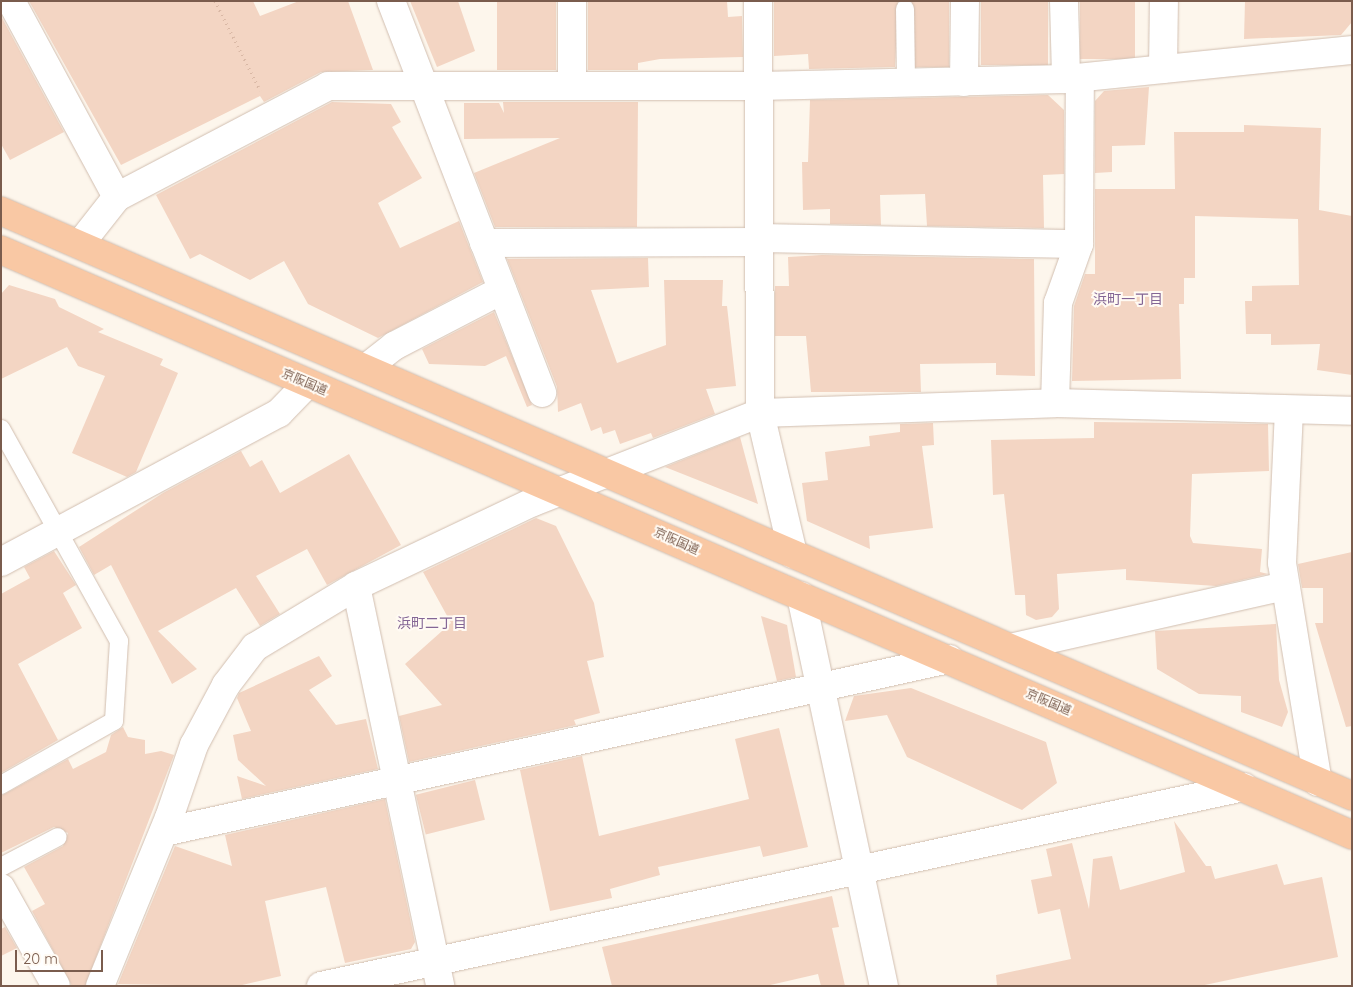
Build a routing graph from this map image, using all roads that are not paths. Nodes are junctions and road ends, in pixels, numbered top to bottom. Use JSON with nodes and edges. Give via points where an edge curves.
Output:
{"nodes":[{"id":1,"x":11,"y":1,"type":"edge"},
{"id":2,"x":391,"y":1,"type":"edge"},
{"id":3,"x":572,"y":1,"type":"edge"},
{"id":4,"x":758,"y":1,"type":"edge"},
{"id":5,"x":965,"y":1,"type":"edge"},
{"id":6,"x":1064,"y":1,"type":"edge"},
{"id":7,"x":1164,"y":1,"type":"edge"},
{"id":8,"x":905,"y":9,"type":"dead end"},
{"id":9,"x":1352,"y":50,"type":"edge"},
{"id":10,"x":1164,"y":70,"type":"junction"},
{"id":11,"x":1073,"y":79,"type":"junction"},
{"id":12,"x":964,"y":82,"type":"junction"},
{"id":13,"x":906,"y":83,"type":"junction"},
{"id":14,"x":423,"y":84,"type":"junction"},
{"id":15,"x":572,"y":86,"type":"junction"},
{"id":16,"x":758,"y":86,"type":"junction"},
{"id":17,"x":118,"y":197,"type":"junction"},
{"id":18,"x":1,"y":211,"type":"edge"},
{"id":19,"x":759,"y":240,"type":"junction"},
{"id":20,"x":484,"y":243,"type":"junction"},
{"id":21,"x":80,"y":244,"type":"junction"},
{"id":22,"x":1079,"y":244,"type":"junction"},
{"id":23,"x":2,"y":251,"type":"edge"},
{"id":24,"x":502,"y":290,"type":"junction"},
{"id":25,"x":366,"y":368,"type":"junction"},
{"id":26,"x":307,"y":384,"type":"junction"},
{"id":27,"x":542,"y":393,"type":"dead end"},
{"id":28,"x":1055,"y":403,"type":"junction"},
{"id":29,"x":1289,"y":410,"type":"junction"},
{"id":30,"x":1352,"y":411,"type":"edge"},
{"id":31,"x":760,"y":413,"type":"junction"},
{"id":32,"x":1,"y":428,"type":"edge"},
{"id":33,"x":611,"y":472,"type":"junction"},
{"id":34,"x":565,"y":491,"type":"junction"},
{"id":35,"x":58,"y":531,"type":"junction"},
{"id":36,"x":793,"y":554,"type":"junction"},
{"id":37,"x":1,"y":562,"type":"edge"},
{"id":38,"x":356,"y":586,"type":"junction"},
{"id":39,"x":1285,"y":586,"type":"junction"},
{"id":40,"x":801,"y":596,"type":"junction"},
{"id":41,"x":1014,"y":647,"type":"junction"},
{"id":42,"x":949,"y":659,"type":"junction"},
{"id":43,"x":821,"y":688,"type":"junction"},
{"id":44,"x":396,"y":781,"type":"junction"},
{"id":45,"x":1318,"y":782,"type":"junction"},
{"id":46,"x":1,"y":785,"type":"edge"},
{"id":47,"x":1244,"y":787,"type":"junction"},
{"id":48,"x":1352,"y":796,"type":"edge"},
{"id":49,"x":164,"y":832,"type":"junction"},
{"id":50,"x":1352,"y":835,"type":"edge"},
{"id":51,"x":58,"y":837,"type":"dead end"},
{"id":52,"x":1,"y":867,"type":"edge"},
{"id":53,"x":859,"y":870,"type":"junction"},
{"id":54,"x":1,"y":888,"type":"edge"},
{"id":55,"x":438,"y":974,"type":"edge"},
{"id":56,"x":56,"y":986,"type":"edge"},
{"id":57,"x":100,"y":986,"type":"edge"},
{"id":58,"x":321,"y":986,"type":"edge"},
{"id":59,"x":884,"y":986,"type":"edge"}],
"edges":[{"from":1,"to":17,"type":"street"},
{"from":2,"to":14,"type":"street"},
{"from":3,"to":15,"type":"street"},
{"from":4,"to":16,"type":"street"},
{"from":5,"to":12,"type":"street"},
{"from":6,"to":11,"type":"street"},
{"from":7,"to":10,"type":"street"},
{"from":8,"to":13,"type":"lane"},
{"from":9,"to":10,"type":"street"},
{"from":10,"to":11,"type":"street"},
{"from":11,"to":12,"type":"street"},
{"from":11,"to":22,"type":"street"},
{"from":12,"to":13,"type":"street"},
{"from":13,"to":16,"type":"street"},
{"from":14,"to":15,"type":"street"},
{"from":14,"to":17,"type":"street","via":[[328,86]]},
{"from":14,"to":20,"type":"street"},
{"from":15,"to":16,"type":"street"},
{"from":16,"to":19,"type":"street"},
{"from":17,"to":21,"type":"street"},
{"from":18,"to":21,"type":"highway"},
{"from":19,"to":20,"type":"street"},
{"from":19,"to":22,"type":"street"},
{"from":19,"to":31,"type":"street"},
{"from":20,"to":24,"type":"street"},
{"from":21,"to":25,"type":"highway"},
{"from":22,"to":28,"type":"street","via":[[1058,303]]},
{"from":23,"to":26,"type":"highway","name":"京阪国道"},
{"from":24,"to":25,"type":"street","via":[[394,346]]},
{"from":24,"to":27,"type":"street"},
{"from":25,"to":33,"type":"highway"},
{"from":26,"to":34,"type":"highway","name":"京阪国道"},
{"from":26,"to":35,"type":"street","via":[[280,413]]},
{"from":28,"to":29,"type":"street"},
{"from":28,"to":31,"type":"street"},
{"from":29,"to":30,"type":"street"},
{"from":29,"to":39,"type":"street"},
{"from":31,"to":33,"type":"street"},
{"from":31,"to":36,"type":"street"},
{"from":32,"to":35,"type":"lane"},
{"from":33,"to":34,"type":"street"},
{"from":33,"to":36,"type":"highway"},
{"from":34,"to":38,"type":"street"},
{"from":34,"to":40,"type":"highway","name":"京阪国道"},
{"from":35,"to":37,"type":"street"},
{"from":35,"to":46,"type":"lane","via":[[119,641],[114,721]]},
{"from":36,"to":41,"type":"highway"},
{"from":38,"to":44,"type":"street"},
{"from":38,"to":49,"type":"street","via":[[255,647],[226,685],[194,745]]},
{"from":39,"to":41,"type":"street"},
{"from":39,"to":45,"type":"street"},
{"from":40,"to":42,"type":"highway","name":"京阪国道"},
{"from":40,"to":43,"type":"street"},
{"from":41,"to":45,"type":"highway"},
{"from":42,"to":43,"type":"street"},
{"from":42,"to":47,"type":"highway","name":"京阪国道"},
{"from":43,"to":44,"type":"street"},
{"from":43,"to":53,"type":"street"},
{"from":44,"to":49,"type":"street"},
{"from":44,"to":55,"type":"street"},
{"from":45,"to":48,"type":"highway"},
{"from":47,"to":50,"type":"highway","name":"京阪国道"},
{"from":47,"to":53,"type":"street"},
{"from":49,"to":57,"type":"street"},
{"from":51,"to":52,"type":"lane"},
{"from":53,"to":55,"type":"street"},
{"from":53,"to":59,"type":"street"},
{"from":54,"to":56,"type":"street"},
{"from":55,"to":58,"type":"street"}]}
